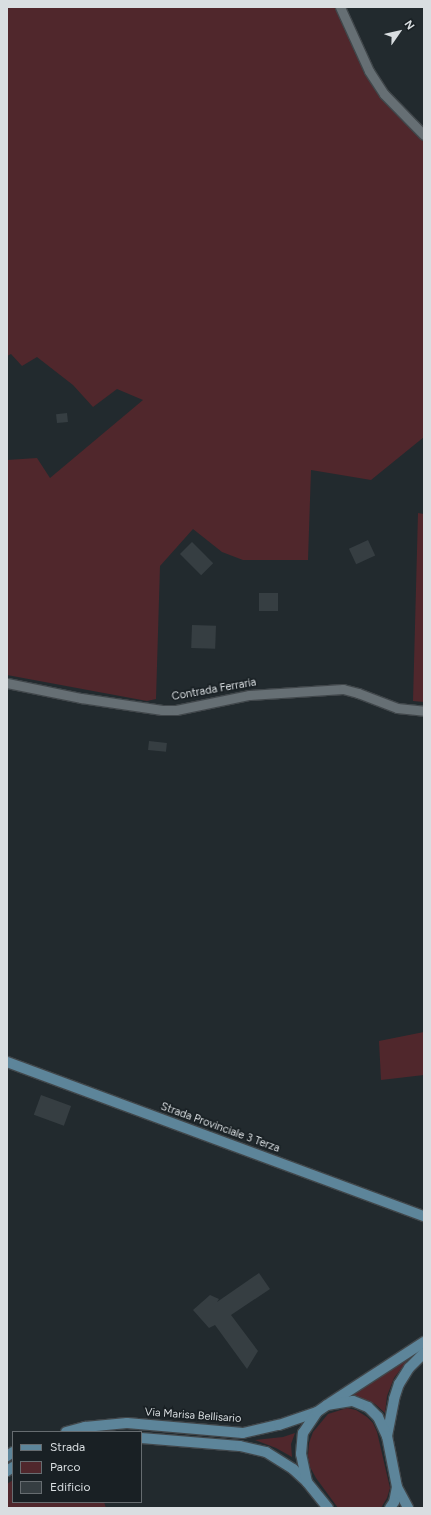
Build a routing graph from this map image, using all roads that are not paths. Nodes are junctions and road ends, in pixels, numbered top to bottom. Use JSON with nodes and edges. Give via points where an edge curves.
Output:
{"nodes":[{"id":1,"x":340,"y":7,"type":"edge"},
{"id":2,"x":424,"y":135,"type":"edge"},
{"id":3,"x":7,"y":683,"type":"edge"},
{"id":4,"x":424,"y":711,"type":"edge"},
{"id":5,"x":7,"y":1062,"type":"edge"},
{"id":6,"x":424,"y":1216,"type":"edge"},
{"id":7,"x":424,"y":1342,"type":"edge"},
{"id":8,"x":424,"y":1353,"type":"edge"},
{"id":9,"x":327,"y":1405,"type":"junction"},
{"id":10,"x":316,"y":1412,"type":"junction"},
{"id":11,"x":70,"y":1431,"type":"edge"},
{"id":12,"x":387,"y":1436,"type":"junction"},
{"id":13,"x":142,"y":1438,"type":"edge"},
{"id":14,"x":307,"y":1482,"type":"junction"},
{"id":15,"x":397,"y":1487,"type":"junction"},
{"id":16,"x":328,"y":1508,"type":"edge"},
{"id":17,"x":390,"y":1508,"type":"edge"},
{"id":18,"x":408,"y":1508,"type":"edge"}],
"edges":[{"from":1,"to":2,"type":"street","via":[[369,71],[384,94]]},
{"from":3,"to":4,"type":"street","name":"Contrada Ferraria","via":[[81,698],[162,710],[176,710],[249,695],[343,689],[397,708]]},
{"from":5,"to":6,"type":"main road","name":"Strada Provinciale 3 Terza"},
{"from":7,"to":9,"type":"main road"},
{"from":8,"to":12,"type":"main road","via":[[409,1368],[399,1384]]},
{"from":9,"to":10,"type":"main road"},
{"from":9,"to":12,"type":"main road","via":[[353,1401],[368,1407],[378,1417]]},
{"from":10,"to":11,"type":"main road","name":"Via Marisa Bellisario","via":[[279,1425],[243,1433],[127,1423]]},
{"from":10,"to":14,"type":"main road","via":[[303,1433],[301,1454]]},
{"from":12,"to":15,"type":"main road"},
{"from":13,"to":14,"type":"main road","via":[[240,1446],[266,1452],[293,1469]]},
{"from":14,"to":16,"type":"main road"},
{"from":15,"to":17,"type":"main road"},
{"from":15,"to":18,"type":"main road"}]}
